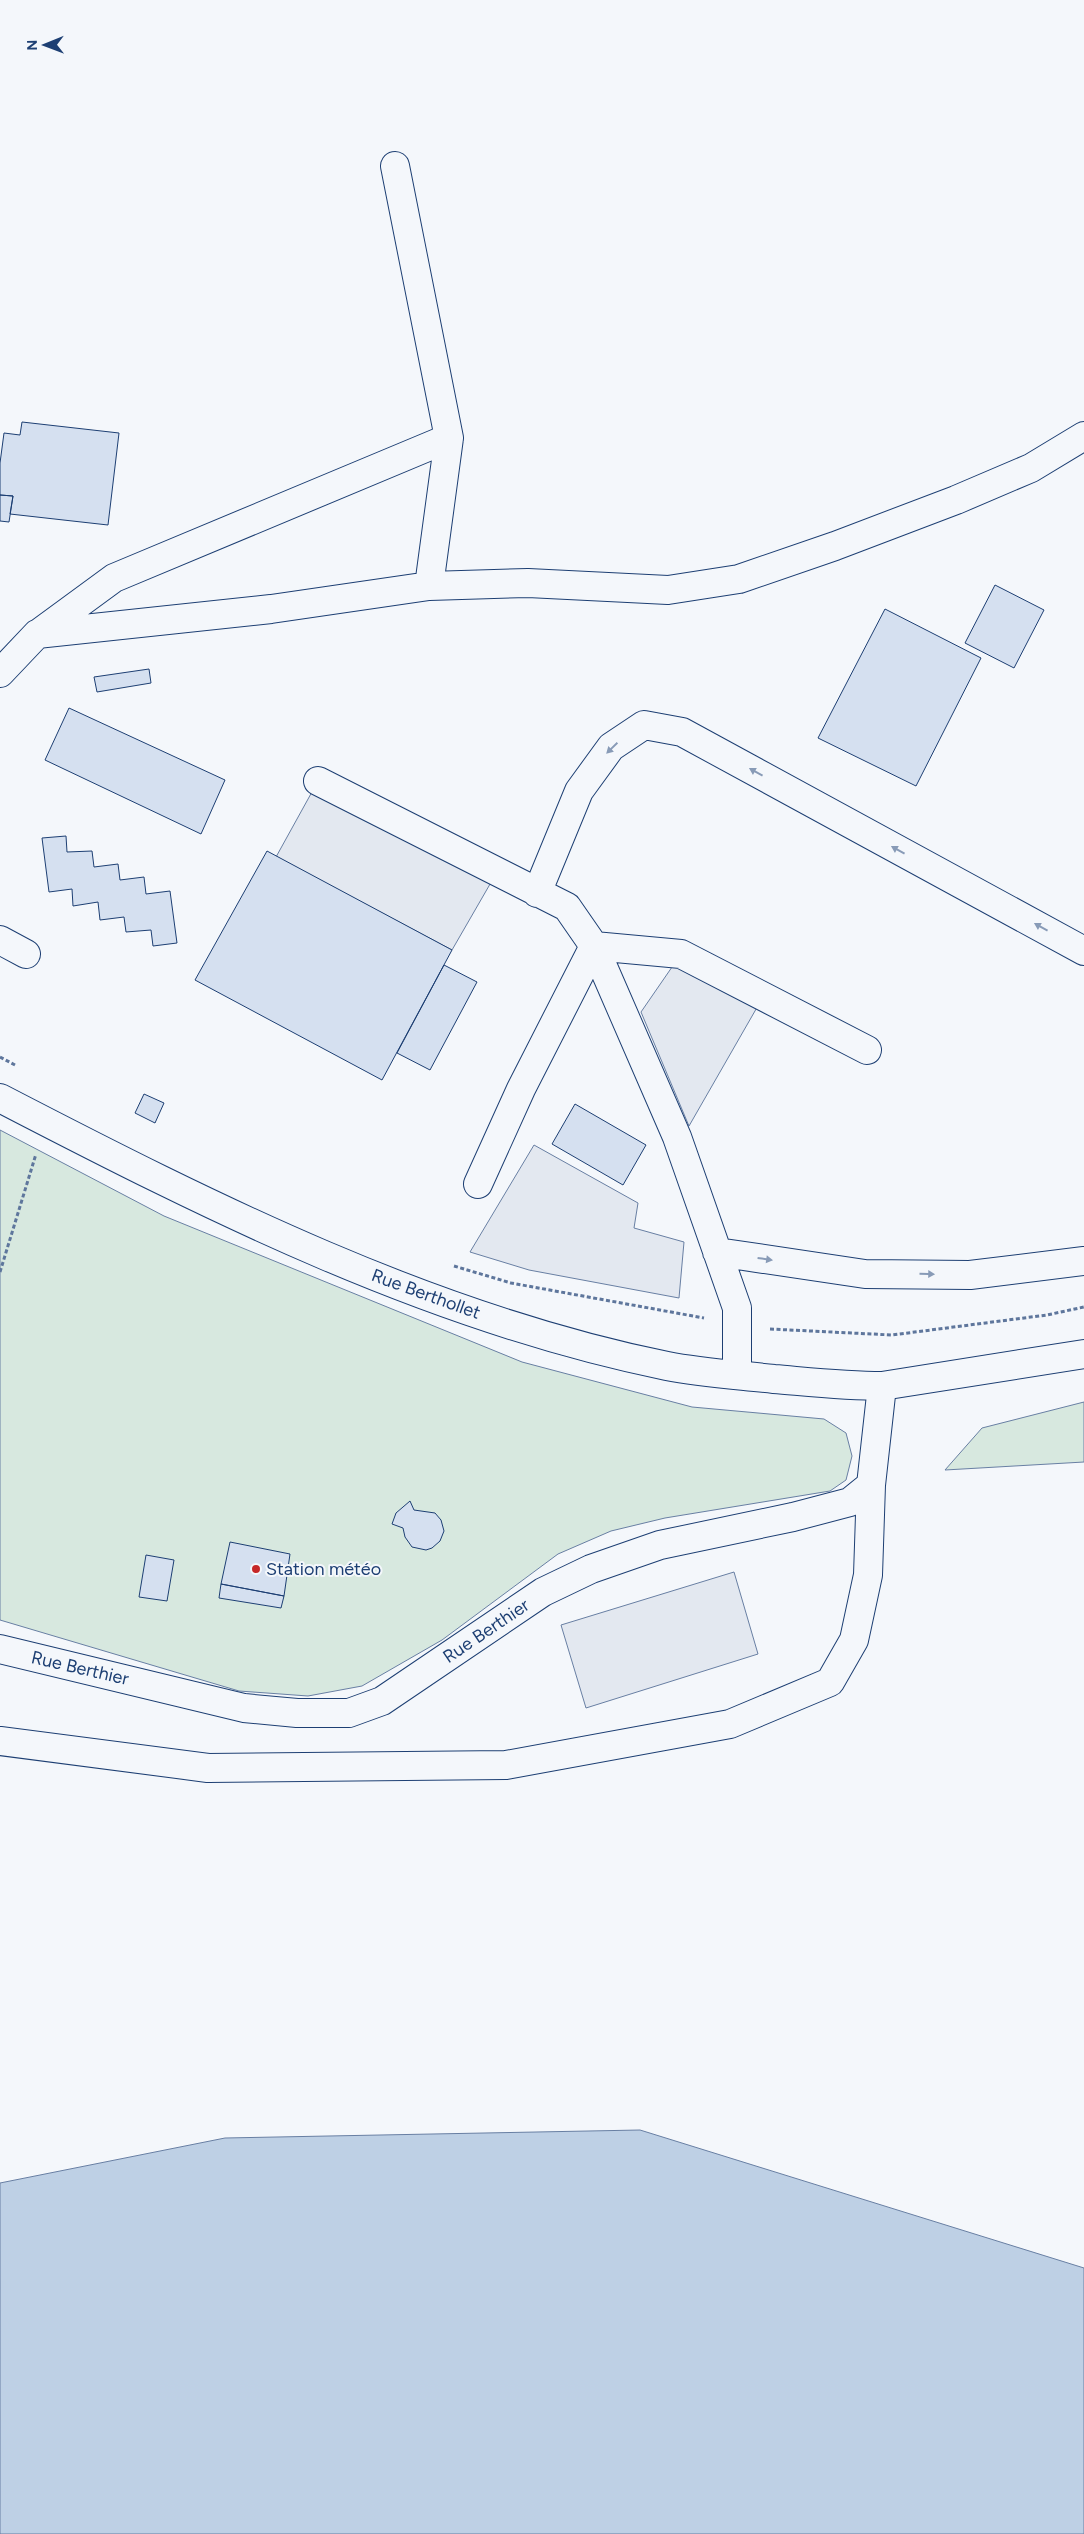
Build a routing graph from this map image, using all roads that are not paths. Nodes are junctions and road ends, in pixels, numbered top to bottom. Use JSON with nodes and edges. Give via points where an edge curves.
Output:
{"nodes":[{"id":1,"x":395,"y":166,"type":"dead end"},
{"id":2,"x":1084,"y":436,"type":"edge"},
{"id":3,"x":449,"y":438,"type":"junction"},
{"id":4,"x":429,"y":586,"type":"junction"},
{"id":5,"x":37,"y":634,"type":"junction"},
{"id":6,"x":0,"y":673,"type":"edge"},
{"id":7,"x":318,"y":781,"type":"dead end"},
{"id":8,"x":537,"y":893,"type":"junction"},
{"id":9,"x":0,"y":940,"type":"edge"},
{"id":10,"x":594,"y":946,"type":"junction"},
{"id":11,"x":1084,"y":951,"type":"edge"},
{"id":12,"x":26,"y":954,"type":"dead end"},
{"id":13,"x":867,"y":1050,"type":"dead end"},
{"id":14,"x":0,"y":1098,"type":"edge"},
{"id":15,"x":478,"y":1184,"type":"dead end"},
{"id":16,"x":717,"y":1252,"type":"junction"},
{"id":17,"x":1084,"y":1261,"type":"edge"},
{"id":18,"x":1084,"y":1354,"type":"edge"},
{"id":19,"x":737,"y":1375,"type":"junction"},
{"id":20,"x":882,"y":1386,"type":"junction"},
{"id":21,"x":871,"y":1485,"type":"junction"},
{"id":22,"x":0,"y":1650,"type":"edge"},
{"id":23,"x":0,"y":1741,"type":"edge"}],
"edges":[{"from":1,"to":3,"type":"main road"},
{"from":2,"to":4,"type":"main road","via":[[1030,468],[956,500],[739,579],[668,590],[528,583]]},
{"from":3,"to":4,"type":"main road"},
{"from":3,"to":5,"type":"main road","via":[[114,578]]},
{"from":4,"to":5,"type":"main road","via":[[271,609]]},
{"from":5,"to":6,"type":"main road"},
{"from":7,"to":8,"type":"main road"},
{"from":8,"to":10,"type":"main road","via":[[567,907]]},
{"from":11,"to":8,"type":"main road","one_way":true,"via":[[682,732],[644,725],[610,748],[579,791]]},
{"from":9,"to":12,"type":"main road"},
{"from":10,"to":13,"type":"main road","via":[[681,954]]},
{"from":10,"to":15,"type":"main road","via":[[521,1089]]},
{"from":10,"to":16,"type":"main road","via":[[677,1137]]},
{"from":14,"to":19,"type":"main road","name":"Rue Berthollet","via":[[163,1183],[339,1262],[519,1329],[668,1366]]},
{"from":16,"to":17,"type":"main road","one_way":true,"via":[[865,1274],[970,1275]]},
{"from":16,"to":19,"type":"main road","via":[[737,1308]]},
{"from":18,"to":20,"type":"main road","name":"Rue Berthollet"},
{"from":19,"to":20,"type":"main road","name":"Rue Berthollet","via":[[848,1386]]},
{"from":20,"to":21,"type":"main road"},
{"from":21,"to":22,"type":"main road","name":"Rue Berthier","via":[[850,1502],[660,1545],[591,1569],[543,1592],[382,1701],[349,1713],[244,1708]]},
{"from":21,"to":23,"type":"main road","via":[[868,1575],[854,1640],[830,1682],[730,1724],[506,1765],[208,1768]]}]}
